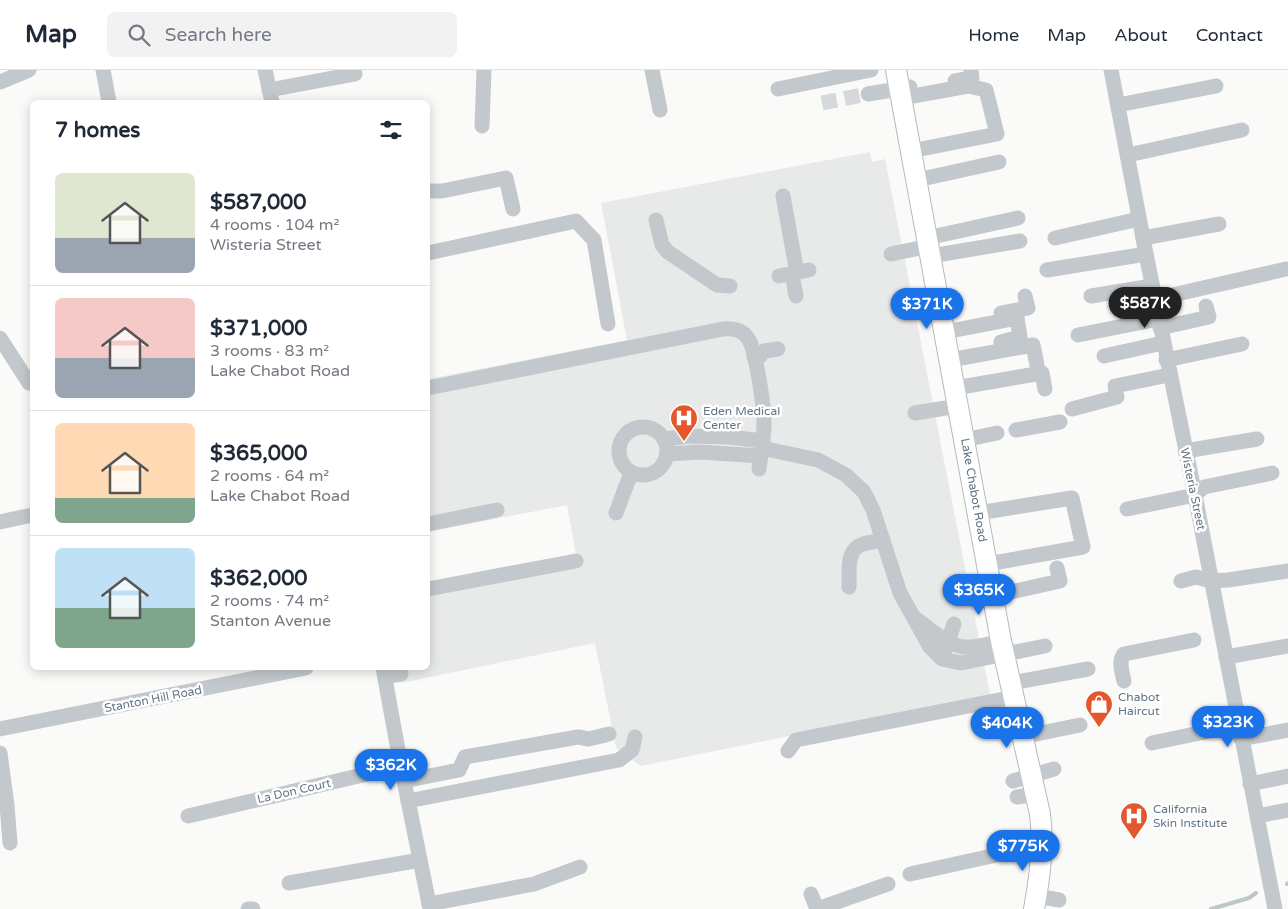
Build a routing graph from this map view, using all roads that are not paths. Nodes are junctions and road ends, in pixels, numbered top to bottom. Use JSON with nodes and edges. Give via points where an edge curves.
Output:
{"nodes":[{"id":1,"x":30,"y":70,"type":"edge"},
{"id":2,"x":103,"y":70,"type":"edge"},
{"id":3,"x":265,"y":70,"type":"edge"},
{"id":4,"x":484,"y":70,"type":"edge"},
{"id":5,"x":652,"y":70,"type":"edge"},
{"id":6,"x":871,"y":70,"type":"edge"},
{"id":7,"x":971,"y":70,"type":"edge"},
{"id":8,"x":1111,"y":70,"type":"edge"},
{"id":9,"x":355,"y":74,"type":"dead end"},
{"id":10,"x":0,"y":82,"type":"edge"},
{"id":11,"x":899,"y":85,"type":"edge"},
{"id":12,"x":1216,"y":86,"type":"dead end"},
{"id":13,"x":778,"y":89,"type":"dead end"},
{"id":14,"x":868,"y":94,"type":"tunnel mouth"},
{"id":15,"x":271,"y":96,"type":"edge"},
{"id":16,"x":109,"y":100,"type":"edge"},
{"id":17,"x":1118,"y":105,"type":"junction"},
{"id":18,"x":660,"y":110,"type":"dead end"},
{"id":19,"x":482,"y":126,"type":"dead end"},
{"id":20,"x":1242,"y":130,"type":"dead end"},
{"id":21,"x":911,"y":151,"type":"junction"},
{"id":22,"x":1128,"y":155,"type":"junction"},
{"id":23,"x":999,"y":162,"type":"dead end"},
{"id":24,"x":917,"y":180,"type":"junction"},
{"id":25,"x":430,"y":191,"type":"edge"},
{"id":26,"x":783,"y":196,"type":"dead end"},
{"id":27,"x":513,"y":209,"type":"dead end"},
{"id":28,"x":1018,"y":218,"type":"dead end"},
{"id":29,"x":1139,"y":219,"type":"junction"},
{"id":30,"x":656,"y":220,"type":"dead end"},
{"id":31,"x":1219,"y":224,"type":"dead end"},
{"id":32,"x":1055,"y":238,"type":"dead end"},
{"id":33,"x":1143,"y":238,"type":"junction"},
{"id":34,"x":1020,"y":241,"type":"dead end"},
{"id":35,"x":929,"y":247,"type":"junction"},
{"id":36,"x":430,"y":253,"type":"edge"},
{"id":37,"x":891,"y":254,"type":"dead end"},
{"id":38,"x":1146,"y":254,"type":"junction"},
{"id":39,"x":1286,"y":268,"type":"dead end"},
{"id":40,"x":1047,"y":270,"type":"dead end"},
{"id":41,"x":730,"y":286,"type":"dead end"},
{"id":42,"x":1154,"y":292,"type":"junction"},
{"id":43,"x":796,"y":296,"type":"dead end"},
{"id":44,"x":1025,"y":296,"type":"dead end"},
{"id":45,"x":1091,"y":296,"type":"dead end"},
{"id":46,"x":1206,"y":306,"type":"dead end"},
{"id":47,"x":608,"y":324,"type":"dead end"},
{"id":48,"x":944,"y":328,"type":"junction"},
{"id":49,"x":1161,"y":330,"type":"junction"},
{"id":50,"x":1078,"y":335,"type":"dead end"},
{"id":51,"x":0,"y":338,"type":"edge"},
{"id":52,"x":1001,"y":342,"type":"dead end"},
{"id":53,"x":1242,"y":344,"type":"dead end"},
{"id":54,"x":778,"y":352,"type":"dead end"},
{"id":55,"x":757,"y":356,"type":"junction"},
{"id":56,"x":1104,"y":356,"type":"dead end"},
{"id":57,"x":950,"y":360,"type":"junction"},
{"id":58,"x":1166,"y":360,"type":"junction"},
{"id":59,"x":1037,"y":364,"type":"dead end"},
{"id":60,"x":1169,"y":375,"type":"junction"},
{"id":61,"x":30,"y":383,"type":"edge"},
{"id":62,"x":430,"y":388,"type":"edge"},
{"id":63,"x":1045,"y":389,"type":"dead end"},
{"id":64,"x":957,"y":397,"type":"junction"},
{"id":65,"x":1072,"y":409,"type":"dead end"},
{"id":66,"x":915,"y":413,"type":"dead end"},
{"id":67,"x":1060,"y":422,"type":"dead end"},
{"id":68,"x":1016,"y":430,"type":"dead end"},
{"id":69,"x":997,"y":434,"type":"dead end"},
{"id":70,"x":1257,"y":439,"type":"dead end"},
{"id":71,"x":964,"y":440,"type":"junction"},
{"id":72,"x":665,"y":447,"type":"junction"},
{"id":73,"x":1185,"y":451,"type":"junction"},
{"id":74,"x":761,"y":453,"type":"junction"},
{"id":75,"x":632,"y":473,"type":"junction"},
{"id":76,"x":1272,"y":473,"type":"dead end"},
{"id":77,"x":1064,"y":489,"type":"dead end"},
{"id":78,"x":1195,"y":495,"type":"junction"},
{"id":79,"x":1127,"y":509,"type":"dead end"},
{"id":80,"x":497,"y":510,"type":"dead end"},
{"id":81,"x":977,"y":510,"type":"junction"},
{"id":82,"x":616,"y":513,"type":"dead end"},
{"id":83,"x":30,"y":515,"type":"edge"},
{"id":84,"x":0,"y":522,"type":"edge"},
{"id":85,"x":430,"y":524,"type":"edge"},
{"id":86,"x":883,"y":540,"type":"junction"},
{"id":87,"x":576,"y":561,"type":"dead end"},
{"id":88,"x":987,"y":564,"type":"junction"},
{"id":89,"x":1057,"y":568,"type":"dead end"},
{"id":90,"x":1288,"y":571,"type":"edge"},
{"id":91,"x":1181,"y":580,"type":"dead end"},
{"id":92,"x":1211,"y":581,"type":"junction"},
{"id":93,"x":849,"y":587,"type":"dead end"},
{"id":94,"x":430,"y":588,"type":"edge"},
{"id":95,"x":993,"y":596,"type":"junction"},
{"id":96,"x":912,"y":616,"type":"junction"},
{"id":97,"x":954,"y":624,"type":"dead end"},
{"id":98,"x":1222,"y":635,"type":"junction"},
{"id":99,"x":949,"y":641,"type":"junction"},
{"id":100,"x":1045,"y":646,"type":"dead end"},
{"id":101,"x":1288,"y":646,"type":"edge"},
{"id":102,"x":1003,"y":648,"type":"junction"},
{"id":103,"x":1226,"y":657,"type":"junction"},
{"id":104,"x":942,"y":659,"type":"junction"},
{"id":105,"x":1088,"y":669,"type":"dead end"},
{"id":106,"x":286,"y":670,"type":"edge"},
{"id":107,"x":384,"y":672,"type":"edge"},
{"id":108,"x":401,"y":674,"type":"dead end"},
{"id":109,"x":237,"y":675,"type":"edge"},
{"id":110,"x":1124,"y":681,"type":"dead end"},
{"id":111,"x":1012,"y":690,"type":"junction"},
{"id":112,"x":1080,"y":725,"type":"dead end"},
{"id":113,"x":0,"y":730,"type":"edge"},
{"id":114,"x":1288,"y":730,"type":"edge"},
{"id":115,"x":1240,"y":732,"type":"junction"},
{"id":116,"x":609,"y":734,"type":"dead end"},
{"id":117,"x":635,"y":736,"type":"dead end"},
{"id":118,"x":1022,"y":737,"type":"junction"},
{"id":119,"x":1152,"y":744,"type":"dead end"},
{"id":120,"x":788,"y":751,"type":"dead end"},
{"id":121,"x":0,"y":753,"type":"edge"},
{"id":122,"x":1054,"y":770,"type":"dead end"},
{"id":123,"x":402,"y":773,"type":"junction"},
{"id":124,"x":1288,"y":776,"type":"edge"},
{"id":125,"x":1012,"y":780,"type":"dead end"},
{"id":126,"x":1245,"y":780,"type":"junction"},
{"id":127,"x":1034,"y":785,"type":"junction"},
{"id":128,"x":1017,"y":797,"type":"dead end"},
{"id":129,"x":408,"y":801,"type":"junction"},
{"id":130,"x":1288,"y":810,"type":"edge"},
{"id":131,"x":188,"y":816,"type":"dead end"},
{"id":132,"x":1257,"y":816,"type":"junction"},
{"id":133,"x":10,"y":843,"type":"dead end"},
{"id":134,"x":1042,"y":851,"type":"junction"},
{"id":135,"x":420,"y":860,"type":"junction"},
{"id":136,"x":580,"y":867,"type":"dead end"},
{"id":137,"x":910,"y":874,"type":"dead end"},
{"id":138,"x":289,"y":883,"type":"dead end"},
{"id":139,"x":888,"y":884,"type":"dead end"},
{"id":140,"x":811,"y":894,"type":"dead end"},
{"id":141,"x":1059,"y":900,"type":"dead end"},
{"id":142,"x":1036,"y":902,"type":"edge"},
{"id":143,"x":1278,"y":903,"type":"edge"},
{"id":144,"x":430,"y":906,"type":"edge"},
{"id":145,"x":817,"y":909,"type":"edge"}],
"edges":[{"from":1,"to":10,"type":"street"},
{"from":2,"to":16,"type":"street"},
{"from":3,"to":15,"type":"street"},
{"from":4,"to":19,"type":"street"},
{"from":5,"to":18,"type":"street"},
{"from":6,"to":13,"type":"street"},
{"from":7,"to":11,"type":"street","via":[[972,78]]},
{"from":8,"to":17,"type":"street","name":"Wisteria Street"},
{"from":9,"to":15,"type":"street"},
{"from":11,"to":14,"type":"street"},
{"from":11,"to":21,"type":"main road","name":"Lake Chabot Road"},
{"from":11,"to":21,"type":"street","via":[[968,86],[986,90],[997,134]]},
{"from":12,"to":17,"type":"street"},
{"from":17,"to":22,"type":"street","name":"Wisteria Street"},
{"from":20,"to":22,"type":"street"},
{"from":21,"to":24,"type":"main road","name":"Lake Chabot Road"},
{"from":22,"to":29,"type":"street","name":"Wisteria Street"},
{"from":23,"to":24,"type":"street"},
{"from":24,"to":35,"type":"main road","name":"Lake Chabot Road"},
{"from":25,"to":27,"type":"street","via":[[506,178]]},
{"from":26,"to":43,"type":"street"},
{"from":28,"to":35,"type":"street"},
{"from":29,"to":32,"type":"street"},
{"from":29,"to":33,"type":"street","name":"Wisteria Street"},
{"from":30,"to":41,"type":"street","via":[[662,245],[668,252],[687,258],[717,285]]},
{"from":31,"to":33,"type":"street"},
{"from":33,"to":38,"type":"street","name":"Wisteria Street"},
{"from":34,"to":35,"type":"street"},
{"from":35,"to":37,"type":"street"},
{"from":35,"to":48,"type":"main road","name":"Lake Chabot Road"},
{"from":36,"to":47,"type":"street","via":[[576,221],[594,240]]},
{"from":38,"to":40,"type":"street"},
{"from":38,"to":42,"type":"street","name":"Wisteria Street"},
{"from":39,"to":42,"type":"street"},
{"from":42,"to":45,"type":"street"},
{"from":42,"to":49,"type":"street","name":"Wisteria Street"},
{"from":44,"to":48,"type":"street","via":[[1028,308]]},
{"from":46,"to":49,"type":"street","via":[[1209,317]]},
{"from":48,"to":52,"type":"street","via":[[1017,318],[1020,337]]},
{"from":48,"to":57,"type":"main road","name":"Lake Chabot Road"},
{"from":49,"to":50,"type":"street"},
{"from":49,"to":56,"type":"street"},
{"from":49,"to":58,"type":"street","name":"Wisteria Street"},
{"from":51,"to":61,"type":"street"},
{"from":53,"to":58,"type":"street"},
{"from":54,"to":55,"type":"street","via":[[765,358]]},
{"from":55,"to":62,"type":"street","via":[[747,336],[728,328]]},
{"from":55,"to":74,"type":"street","via":[[764,409]]},
{"from":57,"to":59,"type":"street","via":[[1034,345]]},
{"from":57,"to":64,"type":"main road","name":"Lake Chabot Road"},
{"from":58,"to":60,"type":"street","name":"Wisteria Street"},
{"from":60,"to":65,"type":"street","via":[[1115,386],[1117,397]]},
{"from":60,"to":73,"type":"street","name":"Wisteria Street"},
{"from":63,"to":64,"type":"street","via":[[1042,373]]},
{"from":64,"to":66,"type":"street"},
{"from":64,"to":71,"type":"main road","name":"Lake Chabot Road"},
{"from":67,"to":68,"type":"street"},
{"from":69,"to":71,"type":"street"},
{"from":70,"to":73,"type":"street"},
{"from":71,"to":81,"type":"main road","name":"Lake Chabot Road"},
{"from":72,"to":74,"type":"street","via":[[689,436],[728,437]]},
{"from":72,"to":75,"type":"street","via":[[665,462],[654,473]]},
{"from":72,"to":75,"type":"street","via":[[658,433],[650,428],[632,429],[625,434],[618,451],[624,467]]},
{"from":73,"to":78,"type":"street","name":"Wisteria Street"},
{"from":74,"to":86,"type":"street","via":[[818,460],[846,475],[864,492]]},
{"from":75,"to":82,"type":"street"},
{"from":76,"to":78,"type":"street","via":[[1204,487]]},
{"from":77,"to":81,"type":"street"},
{"from":78,"to":79,"type":"street"},
{"from":78,"to":92,"type":"street","name":"Wisteria Street"},
{"from":80,"to":85,"type":"street"},
{"from":81,"to":88,"type":"main road","name":"Lake Chabot Road"},
{"from":81,"to":88,"type":"street","via":[[1072,498],[1083,546]]},
{"from":83,"to":84,"type":"street"},
{"from":86,"to":93,"type":"street","via":[[862,545],[853,551]]},
{"from":86,"to":96,"type":"street","via":[[900,593]]},
{"from":87,"to":94,"type":"street"},
{"from":88,"to":95,"type":"main road","name":"Lake Chabot Road"},
{"from":89,"to":95,"type":"street","via":[[1060,581]]},
{"from":90,"to":92,"type":"street"},
{"from":91,"to":92,"type":"street","via":[[1196,576]]},
{"from":92,"to":98,"type":"street","name":"Wisteria Street"},
{"from":95,"to":102,"type":"main road","name":"Lake Chabot Road"},
{"from":96,"to":99,"type":"street"},
{"from":96,"to":104,"type":"street","via":[[930,647]]},
{"from":97,"to":99,"type":"street"},
{"from":98,"to":103,"type":"street","name":"Wisteria Street"},
{"from":98,"to":110,"type":"street","via":[[1124,654],[1121,657]]},
{"from":99,"to":102,"type":"street","via":[[962,647]]},
{"from":99,"to":104,"type":"street"},
{"from":100,"to":102,"type":"street"},
{"from":101,"to":103,"type":"street"},
{"from":102,"to":104,"type":"street","via":[[961,664]]},
{"from":102,"to":111,"type":"main road","name":"Lake Chabot Road"},
{"from":103,"to":115,"type":"street","name":"Wisteria Street"},
{"from":105,"to":111,"type":"street"},
{"from":106,"to":109,"type":"street","name":"Stanton Hill Road"},
{"from":107,"to":108,"type":"street"},
{"from":107,"to":123,"type":"street"},
{"from":109,"to":113,"type":"street","name":"Stanton Hill Road"},
{"from":111,"to":118,"type":"main road","name":"Lake Chabot Road"},
{"from":111,"to":120,"type":"street","via":[[796,740]]},
{"from":112,"to":118,"type":"street"},
{"from":114,"to":115,"type":"street"},
{"from":115,"to":119,"type":"street"},
{"from":115,"to":126,"type":"street","name":"Wisteria Street"},
{"from":116,"to":123,"type":"street","name":"La Don Court","via":[[465,757],[459,770]]},
{"from":117,"to":129,"type":"street","via":[[632,750],[619,760]]},
{"from":118,"to":127,"type":"main road","name":"Lake Chabot Road"},
{"from":121,"to":133,"type":"street"},
{"from":122,"to":127,"type":"street"},
{"from":123,"to":129,"type":"street"},
{"from":123,"to":131,"type":"street","name":"La Don Court"},
{"from":124,"to":126,"type":"street"},
{"from":125,"to":127,"type":"street"},
{"from":126,"to":132,"type":"street","name":"Wisteria Street"},
{"from":127,"to":128,"type":"street"},
{"from":127,"to":134,"type":"main road","name":"Lake Chabot Road"},
{"from":129,"to":135,"type":"street"},
{"from":130,"to":132,"type":"street"},
{"from":132,"to":143,"type":"street","name":"Wisteria Street","via":[[1261,874]]},
{"from":134,"to":137,"type":"street","via":[[1010,852]]},
{"from":134,"to":142,"type":"main road","name":"Lake Chabot Road"},
{"from":135,"to":138,"type":"street"},
{"from":135,"to":144,"type":"street"},
{"from":136,"to":144,"type":"street","via":[[534,884]]},
{"from":139,"to":145,"type":"street"},
{"from":140,"to":145,"type":"street"},
{"from":141,"to":142,"type":"street"}]}
